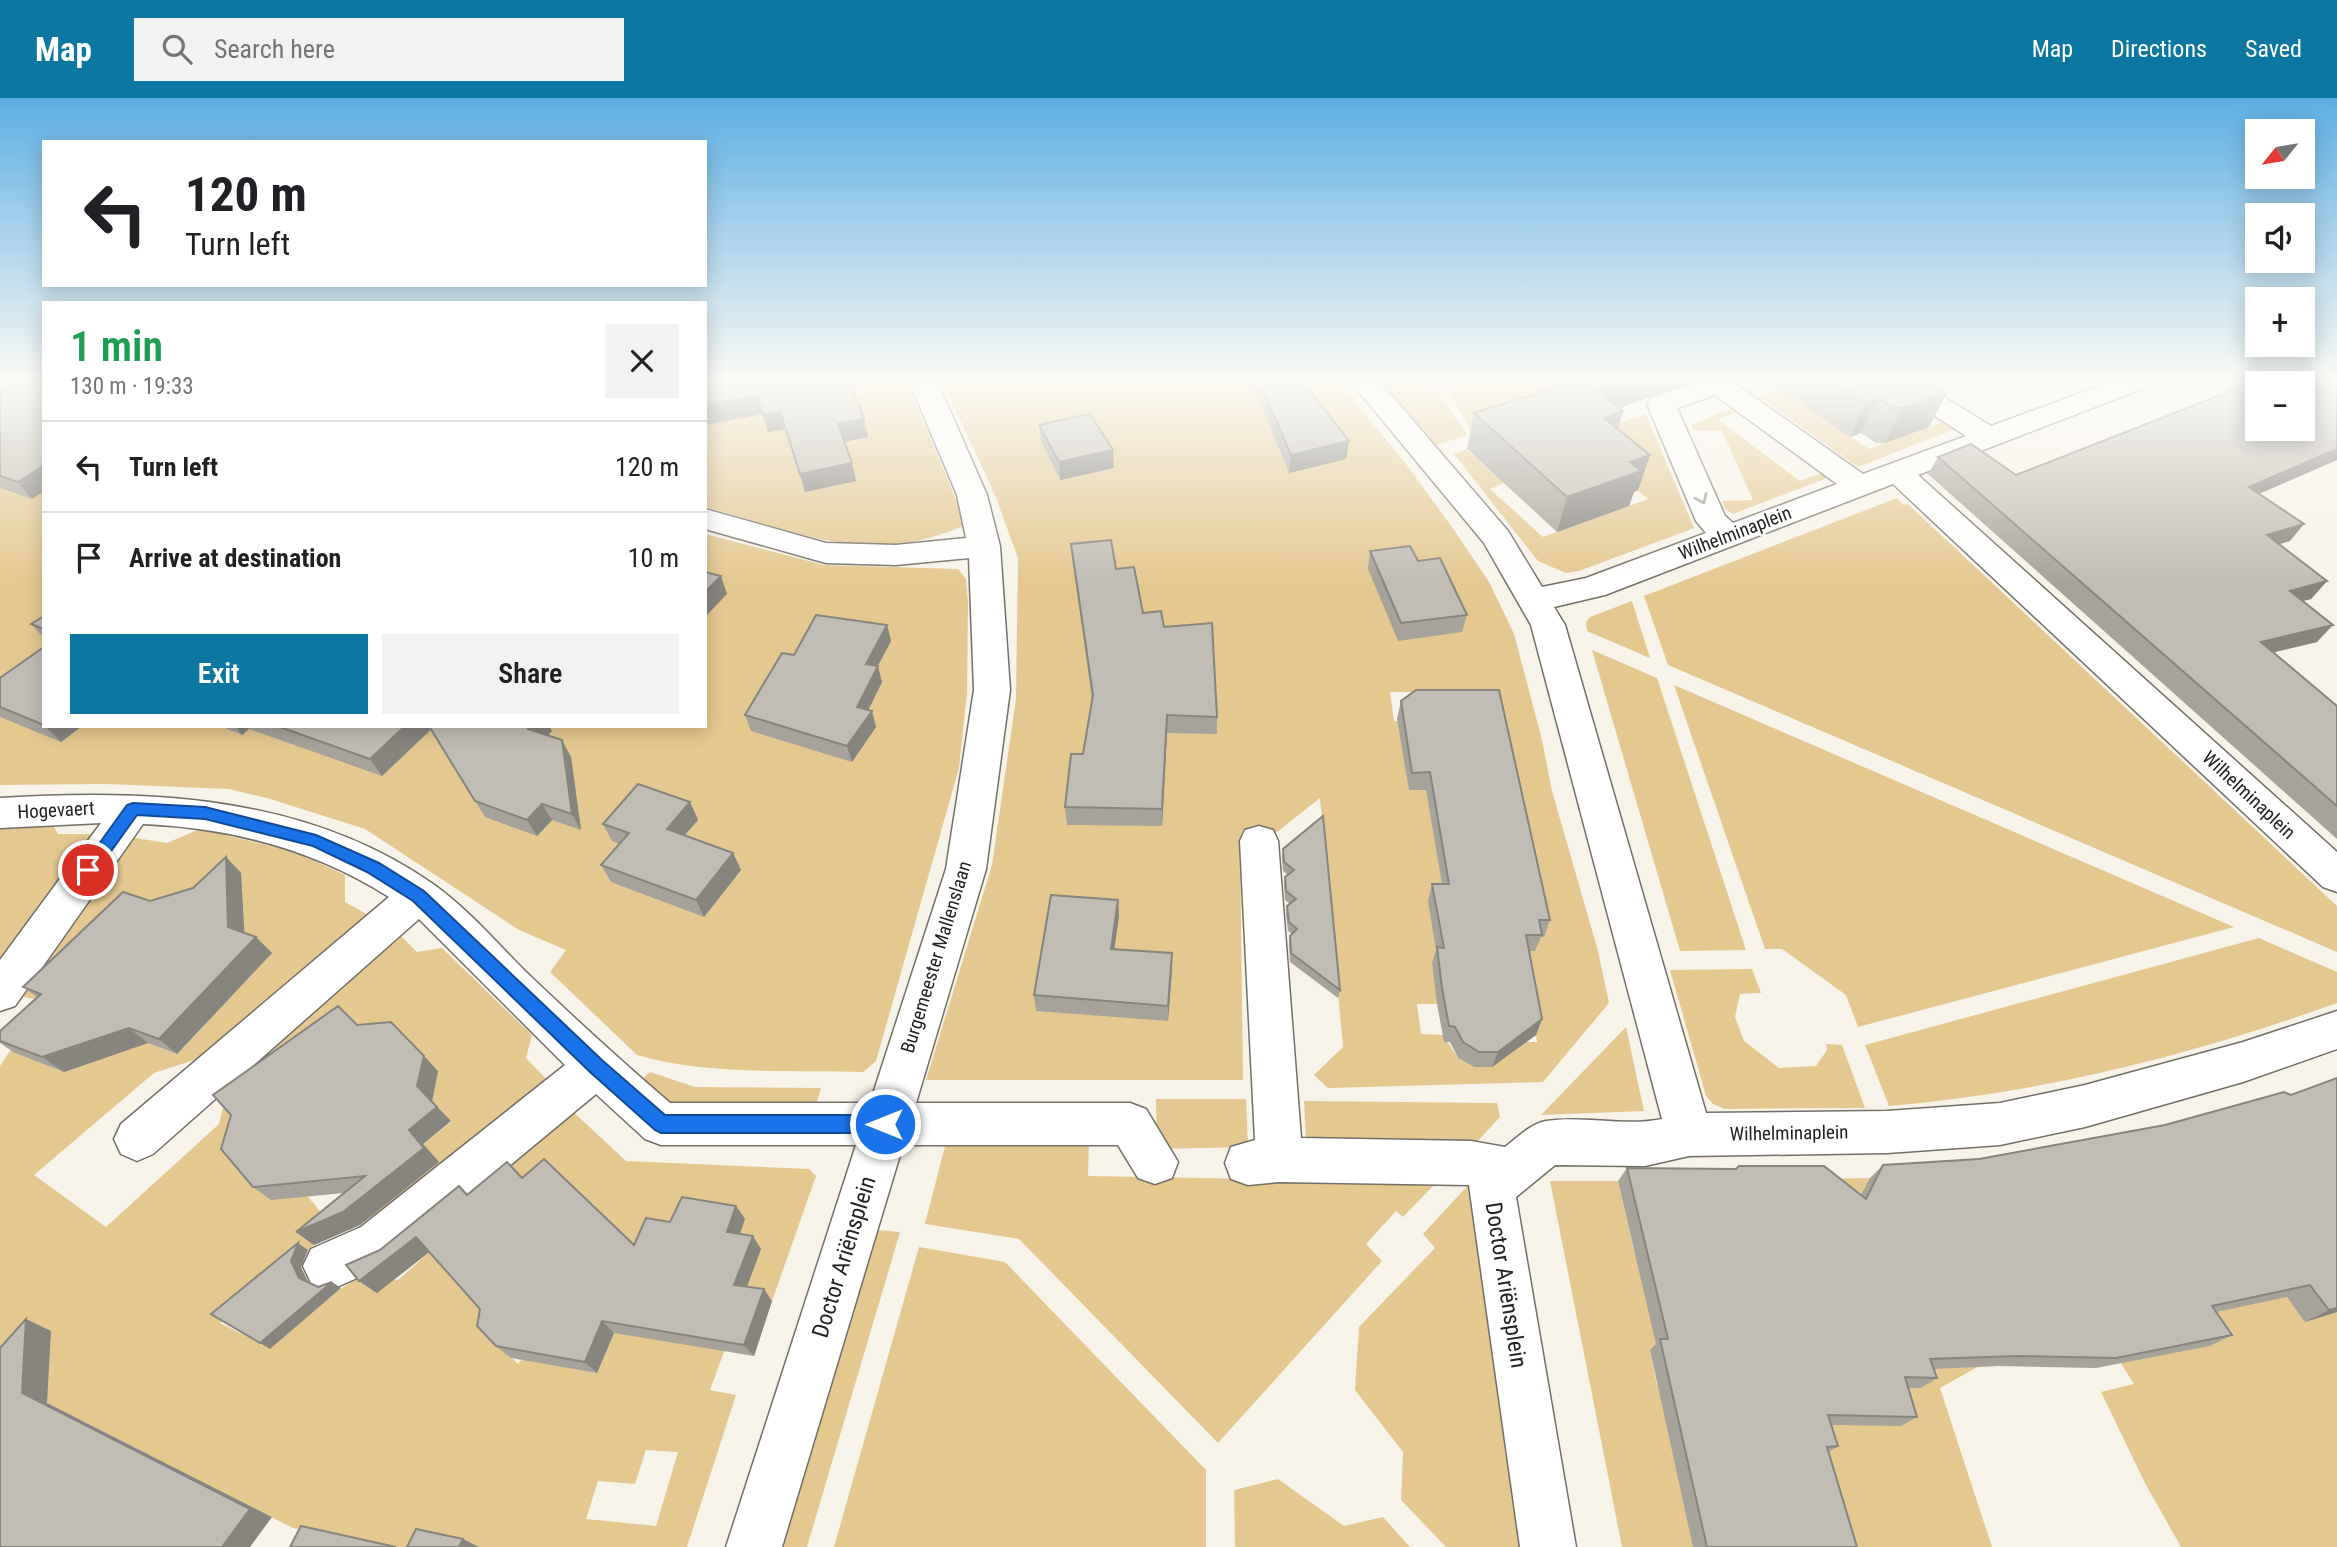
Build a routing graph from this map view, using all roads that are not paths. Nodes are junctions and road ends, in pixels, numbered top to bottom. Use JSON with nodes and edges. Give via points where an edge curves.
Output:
{"nodes":[{"id":1,"x":952,"y":449,"type":"edge"},
{"id":2,"x":1421,"y":449,"type":"edge"},
{"id":3,"x":1680,"y":449,"type":"edge"},
{"id":4,"x":1808,"y":449,"type":"edge"},
{"id":5,"x":1958,"y":449,"type":"edge"},
{"id":6,"x":1897,"y":472,"type":"junction"},
{"id":7,"x":1860,"y":486,"type":"junction"},
{"id":8,"x":707,"y":520,"type":"edge"},
{"id":9,"x":1728,"y":536,"type":"junction"},
{"id":10,"x":984,"y":546,"type":"junction"},
{"id":11,"x":1534,"y":600,"type":"junction"},
{"id":12,"x":133,"y":809,"type":"junction"},
{"id":13,"x":0,"y":813,"type":"edge"},
{"id":14,"x":1259,"y":841,"type":"dead end"},
{"id":15,"x":2337,"y":876,"type":"edge"},
{"id":16,"x":418,"y":896,"type":"junction"},
{"id":17,"x":0,"y":993,"type":"edge"},
{"id":18,"x":2337,"y":1030,"type":"edge"},
{"id":19,"x":596,"y":1067,"type":"junction"},
{"id":20,"x":885,"y":1124,"type":"junction"},
{"id":21,"x":1689,"y":1135,"type":"junction"},
{"id":22,"x":137,"y":1139,"type":"dead end"},
{"id":23,"x":1155,"y":1162,"type":"dead end"},
{"id":24,"x":1513,"y":1171,"type":"junction"},
{"id":25,"x":328,"y":1266,"type":"dead end"},
{"id":26,"x":754,"y":1547,"type":"edge"},
{"id":27,"x":1548,"y":1547,"type":"edge"}],
"edges":[{"from":1,"to":10,"type":"street","name":"Burgemeester Mallenslaan","via":[[972,495]]},
{"from":2,"to":11,"type":"street","via":[[1497,538]]},
{"from":3,"to":9,"type":"street","one_way":true,"via":[[1712,521]]},
{"from":7,"to":4,"type":"street","one_way":true},
{"from":5,"to":6,"type":"street"},
{"from":6,"to":7,"type":"street","name":"Wilhelminaplein"},
{"from":6,"to":15,"type":"street","name":"Wilhelminaplein"},
{"from":7,"to":9,"type":"street","name":"Wilhelminaplein"},
{"from":8,"to":10,"type":"street","via":[[827,553],[896,555]]},
{"from":9,"to":11,"type":"street","name":"Wilhelminaplein","via":[[1592,587]]},
{"from":10,"to":20,"type":"street","name":"Burgemeester Mallenslaan","via":[[992,690],[966,869]]},
{"from":11,"to":21,"type":"street","via":[[1548,625]]},
{"from":12,"to":13,"type":"street","name":"Hogevaert","via":[[80,806]]},
{"from":12,"to":16,"type":"street","name":"Hogevaert","via":[[205,813],[316,841],[373,867]]},
{"from":12,"to":17,"type":"street"},
{"from":14,"to":24,"type":"street","via":[[1263,1162],[1471,1163]]},
{"from":16,"to":19,"type":"street","name":"Hogevaert"},
{"from":16,"to":22,"type":"street"},
{"from":18,"to":21,"type":"street","name":"Wilhelminaplein","via":[[2085,1107],[2000,1124],[1886,1132]]},
{"from":19,"to":20,"type":"street","name":"Hogevaert","via":[[661,1124]]},
{"from":19,"to":25,"type":"street","via":[[378,1244]]},
{"from":20,"to":23,"type":"street","via":[[1130,1124]]},
{"from":20,"to":26,"type":"street","name":"Doctor Ariënsplein"},
{"from":21,"to":24,"type":"street","name":"Wilhelminaplein","via":[[1645,1144],[1546,1143]]},
{"from":24,"to":27,"type":"street","name":"Doctor Ariënsplein","via":[[1491,1188]]}]}
